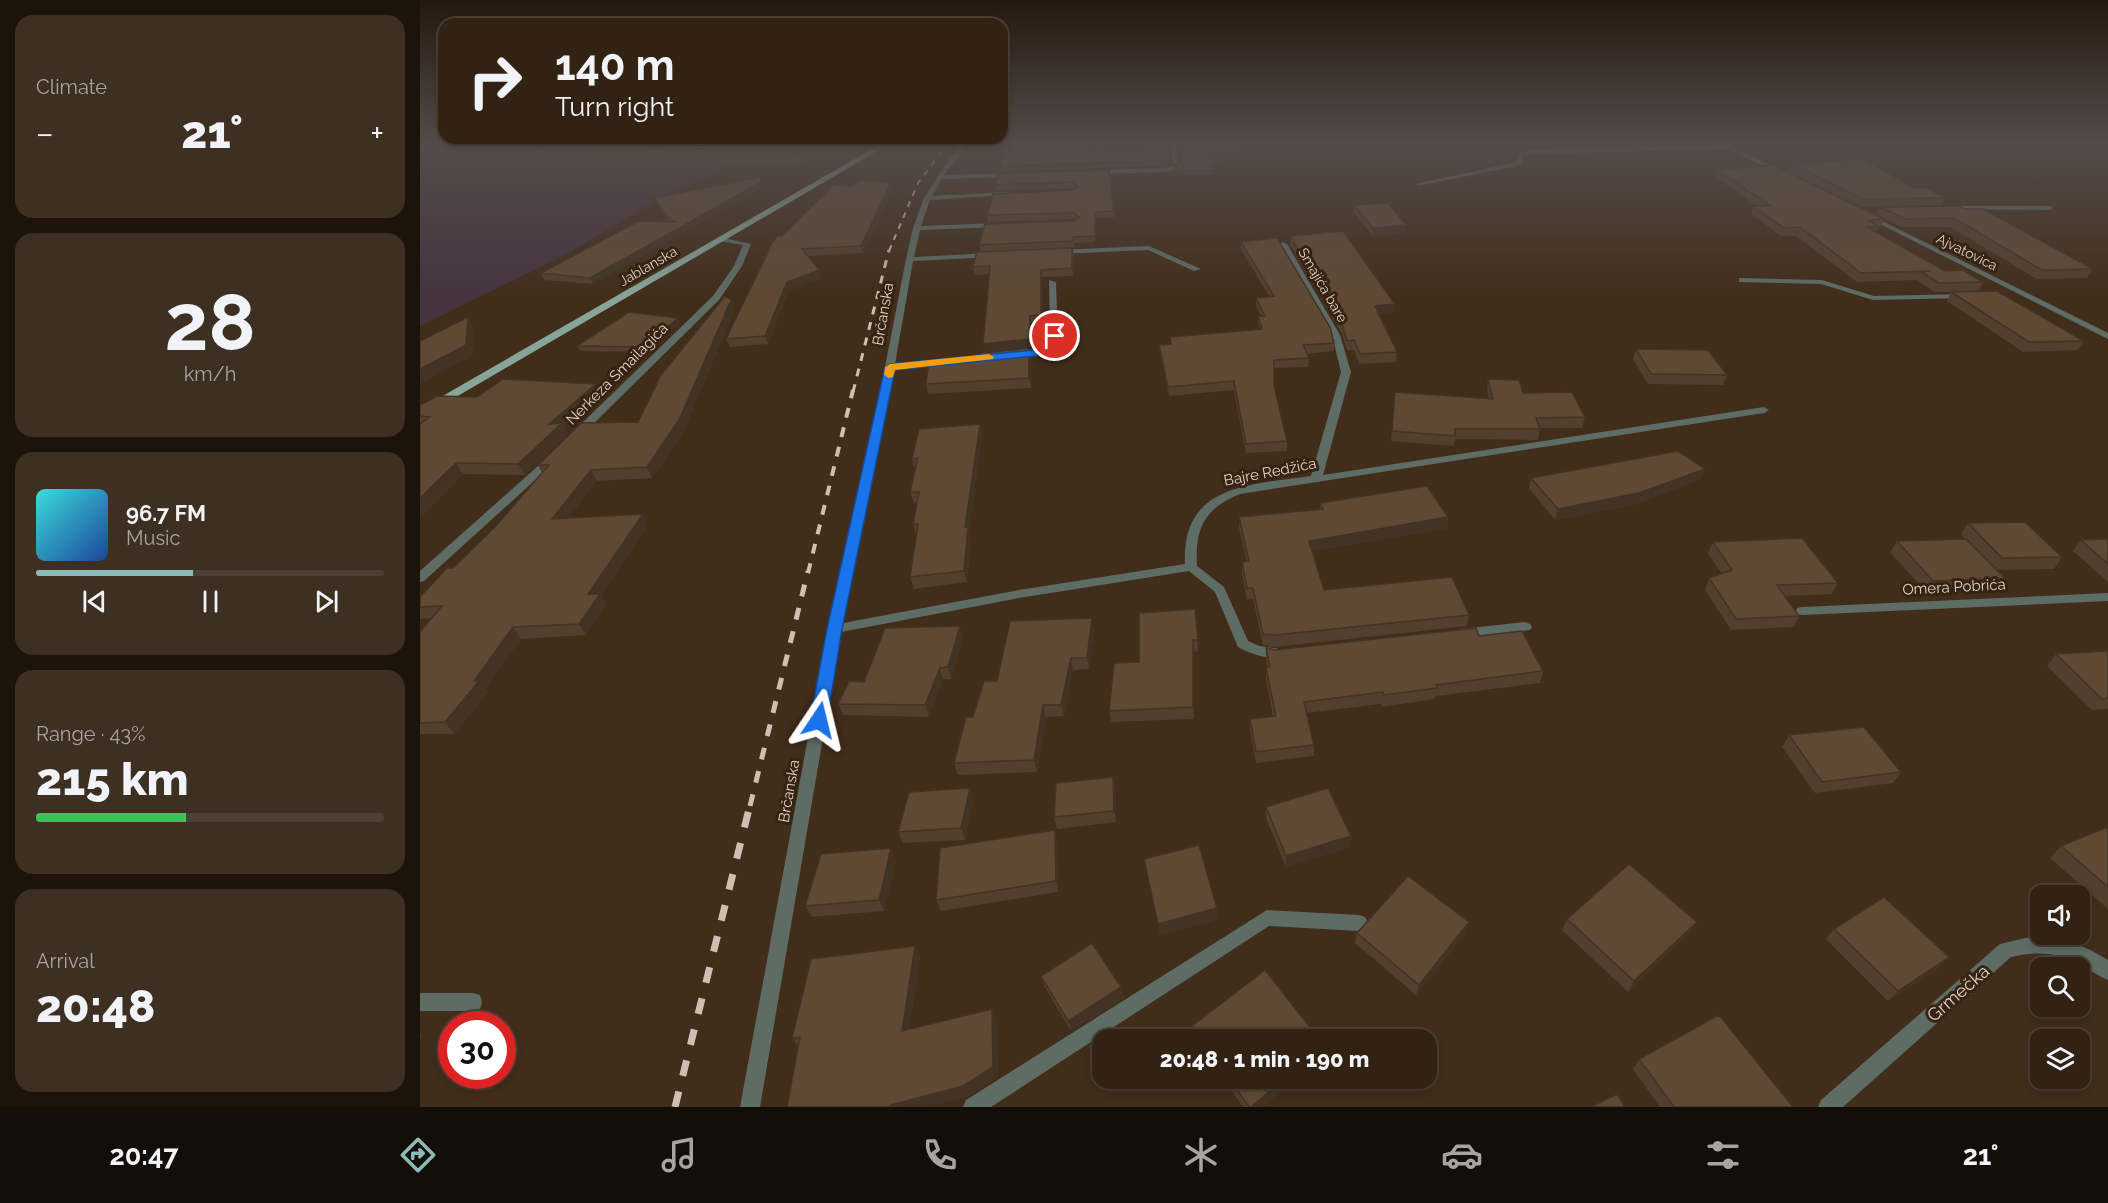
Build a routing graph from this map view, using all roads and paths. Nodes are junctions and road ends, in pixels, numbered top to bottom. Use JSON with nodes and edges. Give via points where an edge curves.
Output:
{"nodes":[{"id":1,"x":800,"y":194,"type":"edge"},
{"id":2,"x":930,"y":194,"type":"edge"},
{"id":3,"x":1018,"y":194,"type":"edge"},
{"id":4,"x":927,"y":198,"type":"junction"},
{"id":5,"x":1933,"y":208,"type":"edge"},
{"id":6,"x":2050,"y":208,"type":"dead end"},
{"id":7,"x":1878,"y":210,"type":"edge"},
{"id":8,"x":1007,"y":225,"type":"edge"},
{"id":9,"x":917,"y":228,"type":"junction"},
{"id":10,"x":722,"y":239,"type":"junction"},
{"id":11,"x":1283,"y":244,"type":"edge"},
{"id":12,"x":1053,"y":253,"type":"edge"},
{"id":13,"x":1005,"y":255,"type":"edge"},
{"id":14,"x":910,"y":259,"type":"junction"},
{"id":15,"x":1197,"y":269,"type":"dead end"},
{"id":16,"x":1742,"y":280,"type":"dead end"},
{"id":17,"x":1052,"y":282,"type":"edge"},
{"id":18,"x":2005,"y":295,"type":"edge"},
{"id":19,"x":2025,"y":295,"type":"junction"},
{"id":20,"x":1975,"y":296,"type":"edge"},
{"id":21,"x":2108,"y":336,"type":"edge"},
{"id":22,"x":1002,"y":356,"type":"edge"},
{"id":23,"x":958,"y":360,"type":"edge"},
{"id":24,"x":890,"y":367,"type":"junction"},
{"id":25,"x":1764,"y":410,"type":"dead end"},
{"id":26,"x":420,"y":414,"type":"edge"},
{"id":27,"x":568,"y":443,"type":"edge"},
{"id":28,"x":560,"y":451,"type":"edge"},
{"id":29,"x":1316,"y":479,"type":"junction"},
{"id":30,"x":1191,"y":567,"type":"junction"},
{"id":31,"x":420,"y":578,"type":"edge"},
{"id":32,"x":2108,"y":597,"type":"edge"},
{"id":33,"x":1802,"y":611,"type":"dead end"},
{"id":34,"x":1526,"y":627,"type":"dead end"},
{"id":35,"x":835,"y":629,"type":"junction"},
{"id":36,"x":1442,"y":636,"type":"edge"},
{"id":37,"x":1299,"y":651,"type":"edge"},
{"id":38,"x":1359,"y":923,"type":"dead end"},
{"id":39,"x":2108,"y":971,"type":"edge"},
{"id":40,"x":420,"y":1002,"type":"edge"},
{"id":41,"x":473,"y":1002,"type":"dead end"},
{"id":42,"x":750,"y":1107,"type":"edge"},
{"id":43,"x":973,"y":1107,"type":"edge"},
{"id":44,"x":1828,"y":1107,"type":"edge"}],
"edges":[{"from":1,"to":10,"type":"main road","name":"Jablanska"},
{"from":2,"to":4,"type":"street","name":"Brčanska"},
{"from":3,"to":4,"type":"street"},
{"from":4,"to":9,"type":"street","name":"Brčanska"},
{"from":5,"to":6,"type":"street"},
{"from":7,"to":19,"type":"street","name":"Ajvatovica","via":[[1858,211]]},
{"from":8,"to":9,"type":"street"},
{"from":9,"to":14,"type":"street","name":"Brčanska"},
{"from":10,"to":26,"type":"main road","name":"Jablanska"},
{"from":10,"to":27,"type":"street","name":"Nerkeza Smailagića","via":[[747,244],[738,266],[716,298]]},
{"from":11,"to":29,"type":"street","name":"Smajića bare","via":[[1336,335],[1346,372]]},
{"from":12,"to":15,"type":"street","via":[[1149,249]]},
{"from":13,"to":14,"type":"street"},
{"from":14,"to":24,"type":"street","name":"Brčanska"},
{"from":16,"to":20,"type":"street","via":[[1822,282],[1873,298]]},
{"from":17,"to":22,"type":"street","via":[[1054,340],[1036,352]]},
{"from":18,"to":19,"type":"street"},
{"from":19,"to":21,"type":"street","name":"Ajvatovica"},
{"from":23,"to":24,"type":"street"},
{"from":24,"to":35,"type":"street","name":"Brčanska"},
{"from":25,"to":29,"type":"street","name":"Bajre Redžića"},
{"from":28,"to":31,"type":"street"},
{"from":29,"to":30,"type":"street","name":"Bajre Redžića","via":[[1219,497],[1207,506],[1195,526],[1189,549]]},
{"from":30,"to":35,"type":"street"},
{"from":30,"to":37,"type":"street","via":[[1220,590],[1243,644],[1275,654]]},
{"from":32,"to":33,"type":"street","name":"Omera Pobrića"},
{"from":34,"to":36,"type":"street"},
{"from":35,"to":42,"type":"street","name":"Brčanska"},
{"from":38,"to":43,"type":"street","via":[[1267,918]]},
{"from":39,"to":44,"type":"street","name":"Grmečka","via":[[2070,949],[2047,943],[2006,951]]},
{"from":40,"to":41,"type":"street"}]}
